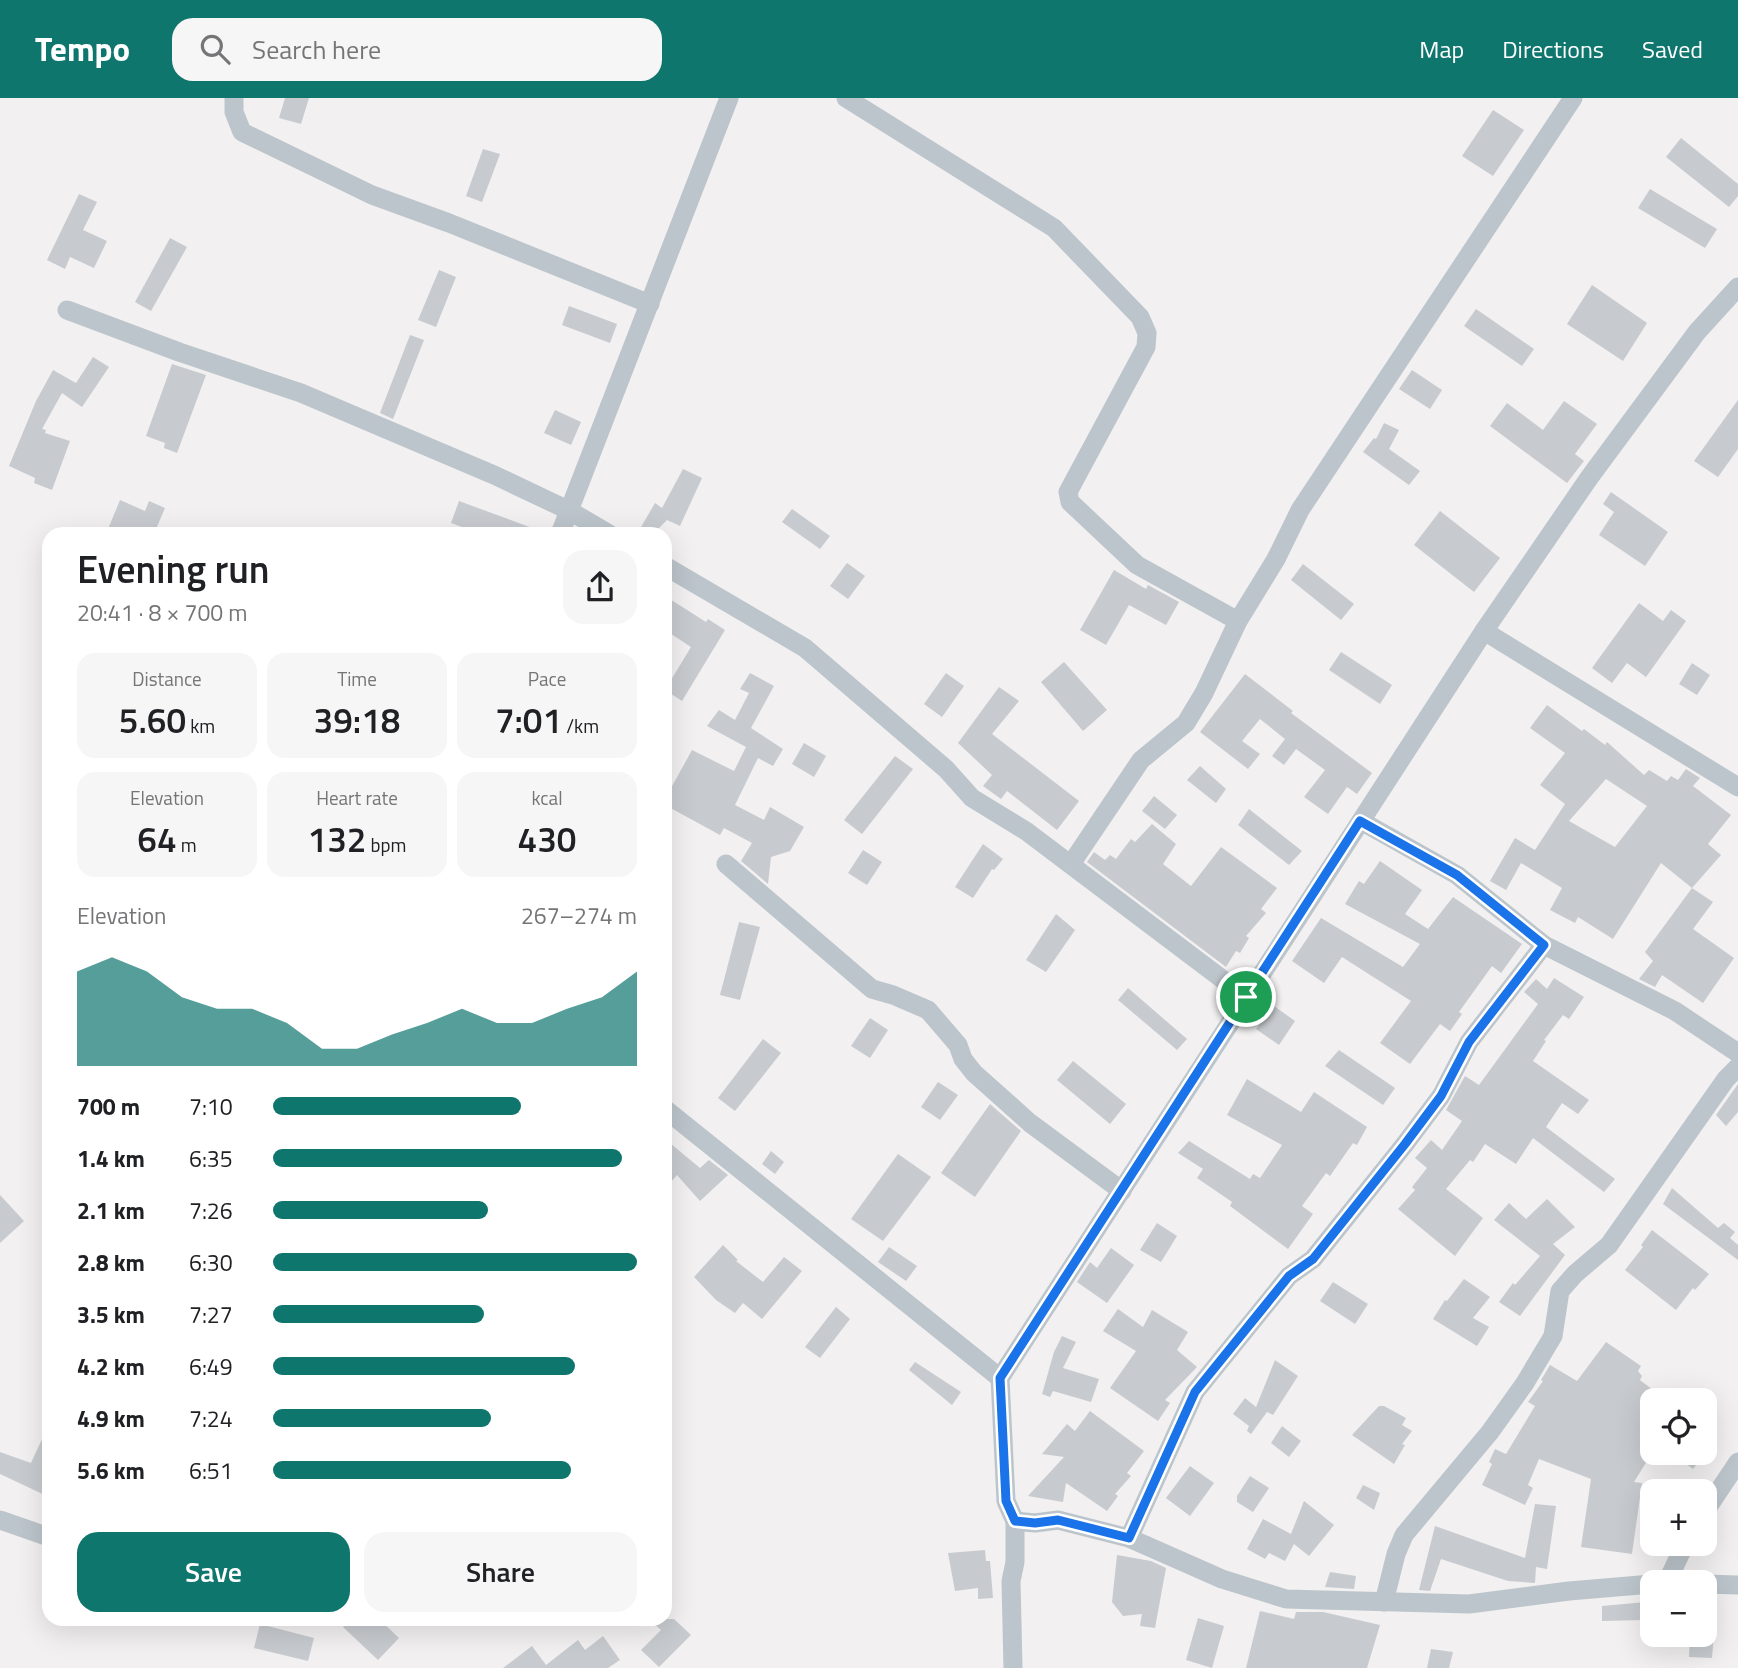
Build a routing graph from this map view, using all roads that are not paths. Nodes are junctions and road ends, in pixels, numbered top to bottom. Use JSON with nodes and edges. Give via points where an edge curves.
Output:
{"nodes":[{"id":1,"x":234,"y":98,"type":"edge"},
{"id":2,"x":729,"y":98,"type":"edge"},
{"id":3,"x":846,"y":98,"type":"edge"},
{"id":4,"x":1573,"y":98,"type":"edge"},
{"id":5,"x":1738,"y":287,"type":"edge"},
{"id":6,"x":650,"y":304,"type":"junction"},
{"id":7,"x":66,"y":310,"type":"dead end"},
{"id":8,"x":569,"y":511,"type":"junction"},
{"id":9,"x":563,"y":527,"type":"edge"},
{"id":10,"x":597,"y":527,"type":"edge"},
{"id":11,"x":672,"y":570,"type":"edge"},
{"id":12,"x":1238,"y":621,"type":"junction"},
{"id":13,"x":1484,"y":631,"type":"junction"},
{"id":14,"x":1738,"y":787,"type":"edge"},
{"id":15,"x":1360,"y":821,"type":"junction"},
{"id":16,"x":726,"y":864,"type":"dead end"},
{"id":17,"x":1071,"y":864,"type":"junction"},
{"id":18,"x":1544,"y":945,"type":"junction"},
{"id":19,"x":1246,"y":997,"type":"junction"},
{"id":20,"x":1738,"y":1053,"type":"edge"},
{"id":21,"x":1738,"y":1067,"type":"edge"},
{"id":22,"x":672,"y":1115,"type":"edge"},
{"id":23,"x":1122,"y":1191,"type":"junction"},
{"id":24,"x":1000,"y":1378,"type":"junction"},
{"id":25,"x":1738,"y":1462,"type":"edge"},
{"id":26,"x":1717,"y":1494,"type":"edge"},
{"id":27,"x":0,"y":1520,"type":"edge"},
{"id":28,"x":1015,"y":1521,"type":"junction"},
{"id":29,"x":42,"y":1535,"type":"edge"},
{"id":30,"x":1129,"y":1538,"type":"junction"},
{"id":31,"x":1717,"y":1584,"type":"edge"},
{"id":32,"x":1640,"y":1585,"type":"edge"},
{"id":33,"x":1738,"y":1585,"type":"edge"},
{"id":34,"x":1384,"y":1602,"type":"junction"},
{"id":35,"x":1013,"y":1668,"type":"edge"}],
"edges":[{"from":1,"to":6,"type":"street","via":[[242,132],[372,195]]},
{"from":2,"to":6,"type":"street"},
{"from":3,"to":12,"type":"street","via":[[1054,228],[1140,317],[1147,333],[1146,347],[1068,492],[1070,502],[1137,565]]},
{"from":4,"to":12,"type":"street","via":[[1300,510]]},
{"from":5,"to":13,"type":"street","via":[[1697,332],[1589,478]]},
{"from":6,"to":8,"type":"street"},
{"from":7,"to":8,"type":"street","via":[[301,393]]},
{"from":8,"to":9,"type":"street"},
{"from":8,"to":10,"type":"street"},
{"from":11,"to":17,"type":"street","via":[[804,648],[946,769],[972,798]]},
{"from":12,"to":17,"type":"street","via":[[1186,723],[1140,760]]},
{"from":13,"to":14,"type":"street"},
{"from":13,"to":15,"type":"street"},
{"from":15,"to":18,"type":"street","via":[[1457,875]]},
{"from":15,"to":19,"type":"street"},
{"from":16,"to":23,"type":"street","via":[[872,989],[928,1010],[958,1045],[974,1073],[1030,1123]]},
{"from":17,"to":19,"type":"street"},
{"from":18,"to":20,"type":"street","via":[[1675,1011]]},
{"from":18,"to":30,"type":"street","via":[[1469,1042],[1441,1096],[1405,1144],[1313,1259],[1289,1276],[1195,1392]]},
{"from":19,"to":23,"type":"street"},
{"from":21,"to":34,"type":"street","via":[[1609,1245],[1560,1291],[1553,1336],[1490,1432],[1404,1535]]},
{"from":22,"to":24,"type":"street"},
{"from":23,"to":24,"type":"street"},
{"from":24,"to":28,"type":"street","via":[[1006,1501]]},
{"from":25,"to":26,"type":"street"},
{"from":27,"to":29,"type":"street"},
{"from":28,"to":30,"type":"street","via":[[1058,1520]]},
{"from":28,"to":35,"type":"street"},
{"from":30,"to":34,"type":"street","via":[[1222,1578],[1286,1599]]},
{"from":31,"to":33,"type":"street"},
{"from":32,"to":34,"type":"street","via":[[1469,1604]]}]}
